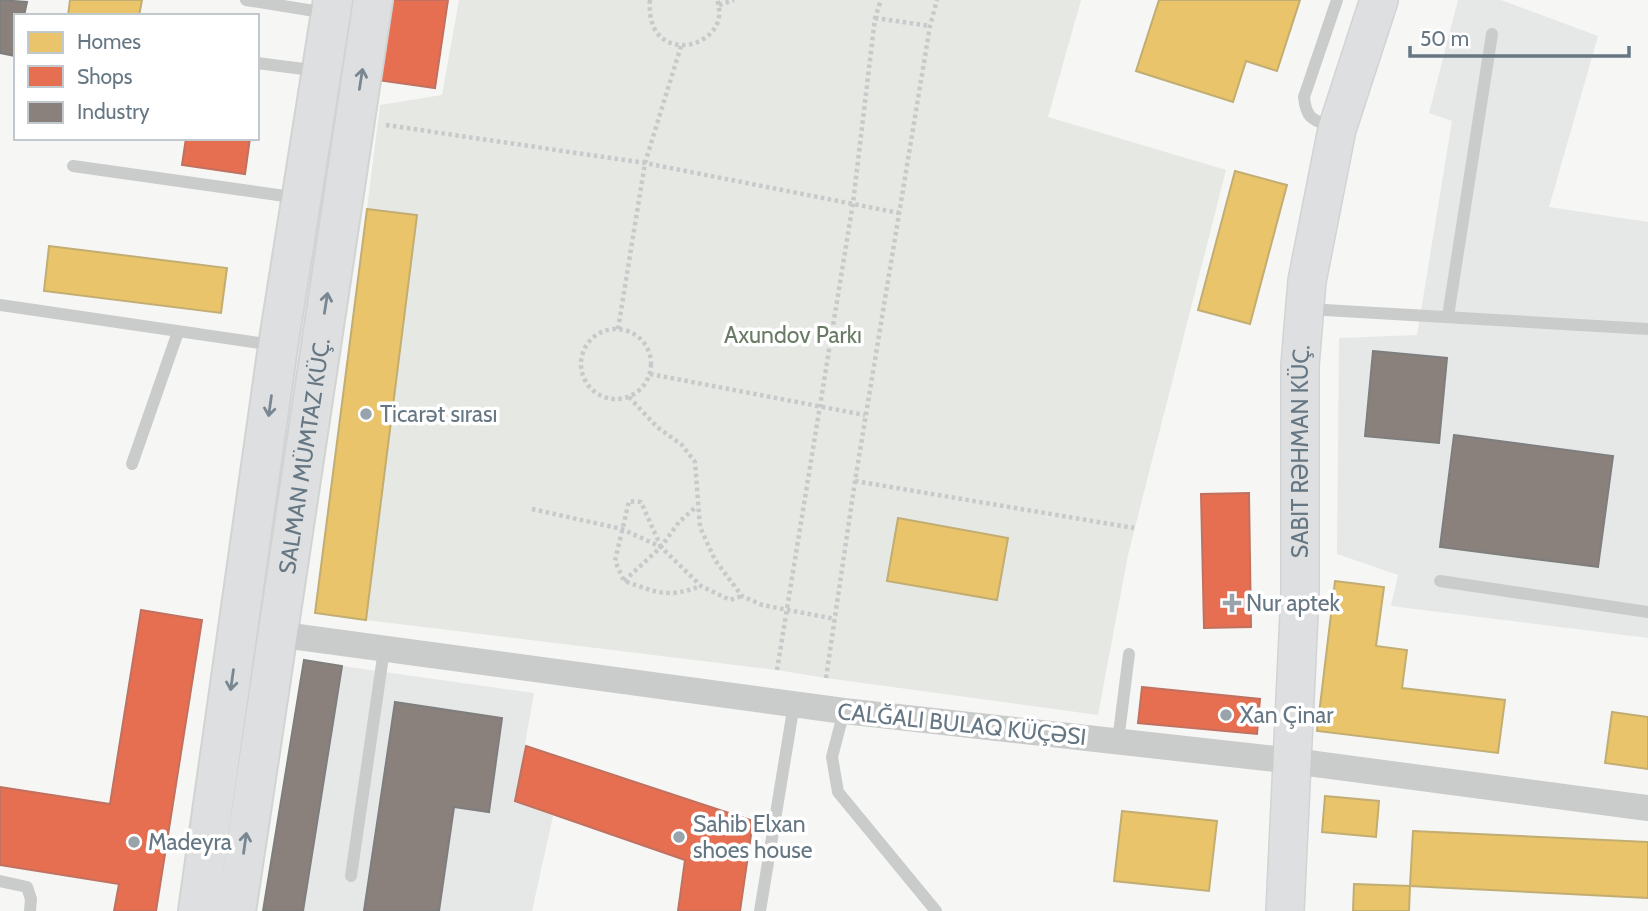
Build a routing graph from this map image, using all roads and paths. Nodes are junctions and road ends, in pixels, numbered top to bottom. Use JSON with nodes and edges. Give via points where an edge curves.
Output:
{"nodes":[{"id":1,"x":246,"y":0,"type":"edge"},
{"id":2,"x":373,"y":0,"type":"edge"},
{"id":3,"x":650,"y":0,"type":"edge"},
{"id":4,"x":734,"y":0,"type":"edge"},
{"id":5,"x":881,"y":0,"type":"edge"},
{"id":6,"x":937,"y":0,"type":"edge"},
{"id":7,"x":1336,"y":0,"type":"edge"},
{"id":8,"x":1379,"y":0,"type":"edge"},
{"id":9,"x":718,"y":3,"type":"edge"},
{"id":10,"x":332,"y":7,"type":"edge"},
{"id":11,"x":875,"y":18,"type":"junction"},
{"id":12,"x":930,"y":26,"type":"junction"},
{"id":13,"x":1492,"y":34,"type":"dead end"},
{"id":14,"x":681,"y":46,"type":"junction"},
{"id":15,"x":259,"y":63,"type":"edge"},
{"id":16,"x":322,"y":71,"type":"junction"},
{"id":17,"x":378,"y":124,"type":"dead end"},
{"id":18,"x":1337,"y":129,"type":"junction"},
{"id":19,"x":645,"y":163,"type":"junction"},
{"id":20,"x":73,"y":166,"type":"dead end"},
{"id":21,"x":303,"y":198,"type":"junction"},
{"id":22,"x":341,"y":204,"type":"junction"},
{"id":23,"x":853,"y":204,"type":"junction"},
{"id":24,"x":899,"y":213,"type":"junction"},
{"id":25,"x":0,"y":305,"type":"edge"},
{"id":26,"x":1304,"y":309,"type":"junction"},
{"id":27,"x":1448,"y":316,"type":"junction"},
{"id":28,"x":618,"y":328,"type":"junction"},
{"id":29,"x":1648,"y":329,"type":"edge"},
{"id":30,"x":178,"y":332,"type":"junction"},
{"id":31,"x":278,"y":346,"type":"junction"},
{"id":32,"x":650,"y":374,"type":"junction"},
{"id":33,"x":629,"y":397,"type":"junction"},
{"id":34,"x":821,"y":405,"type":"junction"},
{"id":35,"x":866,"y":415,"type":"junction"},
{"id":36,"x":132,"y":464,"type":"dead end"},
{"id":37,"x":855,"y":481,"type":"junction"},
{"id":38,"x":698,"y":505,"type":"junction"},
{"id":39,"x":532,"y":509,"type":"dead end"},
{"id":40,"x":1134,"y":528,"type":"dead end"},
{"id":41,"x":622,"y":530,"type":"junction"},
{"id":42,"x":661,"y":547,"type":"junction"},
{"id":43,"x":624,"y":581,"type":"junction"},
{"id":44,"x":1440,"y":581,"type":"dead end"},
{"id":45,"x":701,"y":586,"type":"junction"},
{"id":46,"x":742,"y":596,"type":"junction"},
{"id":47,"x":787,"y":611,"type":"junction"},
{"id":48,"x":1648,"y":612,"type":"edge"},
{"id":49,"x":835,"y":618,"type":"junction"},
{"id":50,"x":239,"y":627,"type":"junction"},
{"id":51,"x":276,"y":634,"type":"junction"},
{"id":52,"x":384,"y":650,"type":"junction"},
{"id":53,"x":1129,"y":654,"type":"dead end"},
{"id":54,"x":777,"y":670,"type":"dead end"},
{"id":55,"x":826,"y":678,"type":"dead end"},
{"id":56,"x":794,"y":704,"type":"junction"},
{"id":57,"x":844,"y":711,"type":"junction"},
{"id":58,"x":1118,"y":741,"type":"junction"},
{"id":59,"x":1293,"y":761,"type":"junction"},
{"id":60,"x":1648,"y":808,"type":"edge"},
{"id":61,"x":351,"y":876,"type":"dead end"},
{"id":62,"x":0,"y":881,"type":"edge"},
{"id":63,"x":30,"y":911,"type":"edge"},
{"id":64,"x":198,"y":911,"type":"edge"},
{"id":65,"x":236,"y":911,"type":"edge"},
{"id":66,"x":760,"y":911,"type":"edge"},
{"id":67,"x":936,"y":911,"type":"edge"},
{"id":68,"x":1285,"y":911,"type":"edge"}],
"edges":[{"from":1,"to":10,"type":"lane"},
{"from":22,"to":2,"type":"highway","name":"SALMAN MÜMTAZ KÜÇ.","one_way":true},
{"from":3,"to":14,"type":"path","via":[[649,16],[655,31]]},
{"from":4,"to":9,"type":"path"},
{"from":5,"to":11,"type":"path"},
{"from":6,"to":12,"type":"path"},
{"from":7,"to":18,"type":"lane","via":[[1304,97],[1305,111],[1312,119]]},
{"from":8,"to":18,"type":"main road","name":"SABIT RƏHMAN KÜÇ."},
{"from":9,"to":14,"type":"path","via":[[718,21],[710,35]]},
{"from":10,"to":16,"type":"highway"},
{"from":11,"to":12,"type":"path"},
{"from":11,"to":23,"type":"path"},
{"from":12,"to":24,"type":"path"},
{"from":13,"to":27,"type":"lane"},
{"from":14,"to":19,"type":"path"},
{"from":15,"to":16,"type":"lane"},
{"from":16,"to":21,"type":"highway"},
{"from":17,"to":19,"type":"path"},
{"from":18,"to":26,"type":"main road","name":"SABIT RƏHMAN KÜÇ."},
{"from":19,"to":23,"type":"path"},
{"from":19,"to":28,"type":"path"},
{"from":20,"to":21,"type":"lane"},
{"from":21,"to":22,"type":"highway"},
{"from":21,"to":31,"type":"highway"},
{"from":51,"to":22,"type":"highway","name":"SALMAN MÜMTAZ KÜÇ.","one_way":true},
{"from":23,"to":24,"type":"path"},
{"from":23,"to":34,"type":"path"},
{"from":24,"to":35,"type":"path"},
{"from":25,"to":30,"type":"lane"},
{"from":26,"to":27,"type":"lane"},
{"from":26,"to":59,"type":"main road","name":"SABIT RƏHMAN KÜÇ."},
{"from":27,"to":29,"type":"lane"},
{"from":28,"to":32,"type":"path","via":[[645,344],[651,358]]},
{"from":28,"to":33,"type":"path","via":[[590,340],[582,353],[581,369],[598,394],[613,399]]},
{"from":30,"to":31,"type":"lane"},
{"from":30,"to":36,"type":"lane"},
{"from":31,"to":50,"type":"highway","one_way":true},
{"from":32,"to":33,"type":"path","via":[[642,388]]},
{"from":32,"to":34,"type":"path"},
{"from":33,"to":38,"type":"path","via":[[695,462]]},
{"from":34,"to":35,"type":"path"},
{"from":34,"to":47,"type":"path"},
{"from":35,"to":37,"type":"path"},
{"from":37,"to":40,"type":"path"},
{"from":37,"to":49,"type":"path"},
{"from":38,"to":42,"type":"path"},
{"from":38,"to":46,"type":"path","via":[[699,527],[715,560]]},
{"from":39,"to":41,"type":"path"},
{"from":41,"to":42,"type":"path"},
{"from":41,"to":42,"type":"path","via":[[629,501],[641,502]]},
{"from":41,"to":43,"type":"path","via":[[615,561]]},
{"from":42,"to":43,"type":"path"},
{"from":42,"to":45,"type":"path"},
{"from":43,"to":45,"type":"path","via":[[665,595]]},
{"from":44,"to":48,"type":"lane"},
{"from":45,"to":46,"type":"path","via":[[730,600]]},
{"from":46,"to":47,"type":"path"},
{"from":47,"to":49,"type":"path"},
{"from":47,"to":54,"type":"path"},
{"from":49,"to":55,"type":"path"},
{"from":50,"to":51,"type":"highway"},
{"from":50,"to":64,"type":"highway","one_way":true},
{"from":51,"to":52,"type":"street"},
{"from":65,"to":51,"type":"highway","name":"SALMAN MÜMTAZ KÜÇ.","one_way":true},
{"from":52,"to":56,"type":"street"},
{"from":52,"to":61,"type":"lane"},
{"from":53,"to":58,"type":"lane"},
{"from":56,"to":57,"type":"street"},
{"from":56,"to":66,"type":"lane"},
{"from":57,"to":58,"type":"street"},
{"from":57,"to":67,"type":"lane","via":[[832,757],[838,792]]},
{"from":58,"to":59,"type":"street"},
{"from":59,"to":60,"type":"street"},
{"from":59,"to":68,"type":"main road","name":"SABIT RƏHMAN KÜÇ."},
{"from":62,"to":63,"type":"lane","via":[[27,887]]}]}
